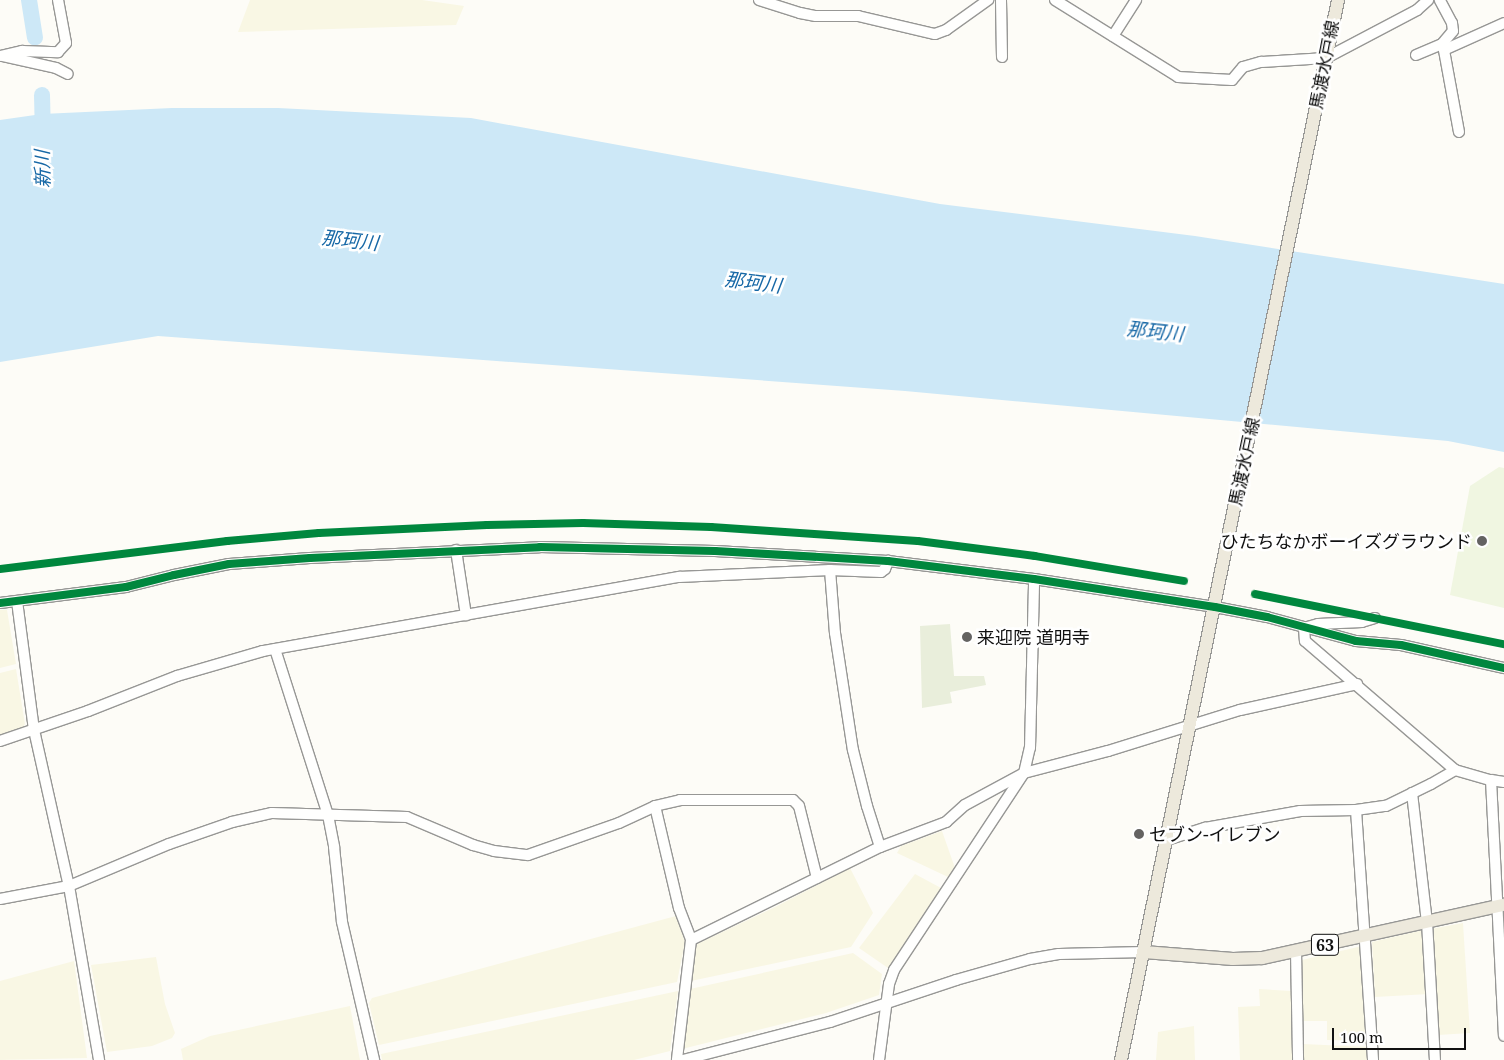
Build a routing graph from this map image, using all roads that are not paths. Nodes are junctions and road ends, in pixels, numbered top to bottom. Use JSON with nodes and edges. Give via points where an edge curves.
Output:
{"nodes":[{"id":1,"x":58,"y":0,"type":"edge"},
{"id":2,"x":760,"y":0,"type":"edge"},
{"id":3,"x":988,"y":0,"type":"edge"},
{"id":4,"x":1001,"y":0,"type":"edge"},
{"id":5,"x":1055,"y":0,"type":"edge"},
{"id":6,"x":1136,"y":0,"type":"edge"},
{"id":7,"x":1338,"y":0,"type":"edge"},
{"id":8,"x":1428,"y":0,"type":"edge"},
{"id":9,"x":1440,"y":0,"type":"edge"},
{"id":10,"x":1504,"y":23,"type":"edge"},
{"id":11,"x":1113,"y":36,"type":"junction"},
{"id":12,"x":1416,"y":55,"type":"dead end"},
{"id":13,"x":1,"y":56,"type":"edge"},
{"id":14,"x":1002,"y":57,"type":"dead end"},
{"id":15,"x":1326,"y":58,"type":"junction"},
{"id":16,"x":68,"y":74,"type":"dead end"},
{"id":17,"x":1458,"y":132,"type":"dead end"},
{"id":18,"x":456,"y":550,"type":"junction"},
{"id":19,"x":888,"y":561,"type":"junction"},
{"id":20,"x":830,"y":570,"type":"junction"},
{"id":21,"x":1034,"y":580,"type":"junction"},
{"id":22,"x":17,"y":601,"type":"junction"},
{"id":23,"x":0,"y":602,"type":"edge"},
{"id":24,"x":1215,"y":607,"type":"junction"},
{"id":25,"x":466,"y":615,"type":"junction"},
{"id":26,"x":1375,"y":618,"type":"dead end"},
{"id":27,"x":1304,"y":628,"type":"junction"},
{"id":28,"x":275,"y":649,"type":"junction"},
{"id":29,"x":1504,"y":668,"type":"edge"},
{"id":30,"x":1357,"y":684,"type":"junction"},
{"id":31,"x":1190,"y":725,"type":"junction"},
{"id":32,"x":34,"y":730,"type":"junction"},
{"id":33,"x":0,"y":741,"type":"edge"},
{"id":34,"x":1455,"y":770,"type":"junction"},
{"id":35,"x":1024,"y":773,"type":"junction"},
{"id":36,"x":1491,"y":780,"type":"junction"},
{"id":37,"x":1504,"y":782,"type":"edge"},
{"id":38,"x":1412,"y":793,"type":"junction"},
{"id":39,"x":656,"y":806,"type":"junction"},
{"id":40,"x":1356,"y":810,"type":"junction"},
{"id":41,"x":328,"y":815,"type":"junction"},
{"id":42,"x":1167,"y":840,"type":"junction"},
{"id":43,"x":880,"y":847,"type":"junction"},
{"id":44,"x":817,"y":878,"type":"junction"},
{"id":45,"x":69,"y":886,"type":"junction"},
{"id":46,"x":0,"y":899,"type":"edge"},
{"id":47,"x":1501,"y":906,"type":"edge"},
{"id":48,"x":1427,"y":922,"type":"junction"},
{"id":49,"x":1366,"y":936,"type":"junction"},
{"id":50,"x":691,"y":940,"type":"junction"},
{"id":51,"x":1296,"y":951,"type":"junction"},
{"id":52,"x":1144,"y":952,"type":"junction"},
{"id":53,"x":886,"y":1004,"type":"junction"},
{"id":54,"x":1504,"y":1036,"type":"edge"},
{"id":55,"x":98,"y":1060,"type":"edge"},
{"id":56,"x":374,"y":1060,"type":"edge"},
{"id":57,"x":677,"y":1060,"type":"edge"},
{"id":58,"x":683,"y":1060,"type":"edge"},
{"id":59,"x":879,"y":1060,"type":"edge"},
{"id":60,"x":1121,"y":1060,"type":"edge"},
{"id":61,"x":1298,"y":1060,"type":"edge"},
{"id":62,"x":1373,"y":1060,"type":"edge"},
{"id":63,"x":1436,"y":1060,"type":"edge"}],
"edges":[{"from":1,"to":13,"type":"street","via":[[66,43],[58,52],[22,51]]},
{"from":2,"to":3,"type":"street","via":[[800,13],[858,16],[935,34],[946,30]]},
{"from":4,"to":14,"type":"street"},
{"from":5,"to":11,"type":"street"},
{"from":6,"to":11,"type":"street"},
{"from":7,"to":15,"type":"main road","name":"馬渡水戸線"},
{"from":8,"to":15,"type":"street","via":[[1418,10]]},
{"from":9,"to":12,"type":"street","via":[[1453,31],[1442,44]]},
{"from":10,"to":17,"type":"street","via":[[1444,50]]},
{"from":11,"to":15,"type":"street","via":[[1178,77],[1191,79],[1232,80],[1243,67],[1261,62]]},
{"from":13,"to":16,"type":"street","via":[[56,68]]},
{"from":15,"to":24,"type":"main road","name":"馬渡水戸線"},
{"from":18,"to":19,"type":"street","via":[[636,548]]},
{"from":18,"to":22,"type":"street","via":[[230,564],[126,587]]},
{"from":18,"to":25,"type":"street"},
{"from":19,"to":20,"type":"street","via":[[881,572]]},
{"from":19,"to":21,"type":"street"},
{"from":20,"to":25,"type":"street","via":[[679,577]]},
{"from":20,"to":43,"type":"street","via":[[835,633],[853,750]]},
{"from":21,"to":24,"type":"street"},
{"from":21,"to":35,"type":"street","via":[[1032,729]]},
{"from":22,"to":23,"type":"street"},
{"from":22,"to":32,"type":"street"},
{"from":24,"to":27,"type":"street"},
{"from":24,"to":31,"type":"main road","name":"馬渡水戸線"},
{"from":25,"to":28,"type":"street"},
{"from":26,"to":27,"type":"street"},
{"from":27,"to":29,"type":"street","via":[[1356,641],[1401,645]]},
{"from":27,"to":30,"type":"street","via":[[1305,641]]},
{"from":28,"to":32,"type":"street","via":[[178,676]]},
{"from":28,"to":41,"type":"street"},
{"from":30,"to":31,"type":"street","via":[[1284,698]]},
{"from":30,"to":34,"type":"street"},
{"from":31,"to":35,"type":"street"},
{"from":31,"to":42,"type":"main road","name":"馬渡水戸線"},
{"from":32,"to":33,"type":"street"},
{"from":32,"to":45,"type":"street"},
{"from":34,"to":36,"type":"street"},
{"from":34,"to":38,"type":"street"},
{"from":35,"to":43,"type":"street","via":[[965,805],[946,822]]},
{"from":35,"to":53,"type":"street","via":[[894,970]]},
{"from":36,"to":37,"type":"street"},
{"from":36,"to":47,"type":"street"},
{"from":38,"to":40,"type":"street","via":[[1386,806]]},
{"from":38,"to":48,"type":"street"},
{"from":39,"to":41,"type":"street","via":[[528,855],[473,845],[406,817]]},
{"from":39,"to":44,"type":"street","via":[[680,800],[793,800],[799,806]]},
{"from":39,"to":50,"type":"street","via":[[679,908]]},
{"from":40,"to":42,"type":"street","via":[[1300,811],[1205,828]]},
{"from":40,"to":49,"type":"street"},
{"from":41,"to":45,"type":"street","via":[[272,813],[232,822],[169,844]]},
{"from":41,"to":56,"type":"street","via":[[342,922]]},
{"from":42,"to":52,"type":"main road","name":"馬渡水戸線"},
{"from":43,"to":44,"type":"street"},
{"from":44,"to":50,"type":"street"},
{"from":45,"to":46,"type":"street"},
{"from":45,"to":55,"type":"street"},
{"from":47,"to":48,"type":"main road","number":"63"},
{"from":47,"to":54,"type":"street"},
{"from":48,"to":49,"type":"main road","number":"63"},
{"from":48,"to":63,"type":"street"},
{"from":49,"to":51,"type":"main road","number":"63"},
{"from":49,"to":62,"type":"street"},
{"from":50,"to":57,"type":"street"},
{"from":51,"to":52,"type":"main road","number":"63","via":[[1245,960]]},
{"from":51,"to":61,"type":"street"},
{"from":52,"to":53,"type":"street","via":[[1059,954],[1030,959]]},
{"from":52,"to":60,"type":"main road","name":"馬渡水戸線"},
{"from":53,"to":58,"type":"street"},
{"from":53,"to":59,"type":"street"}]}
